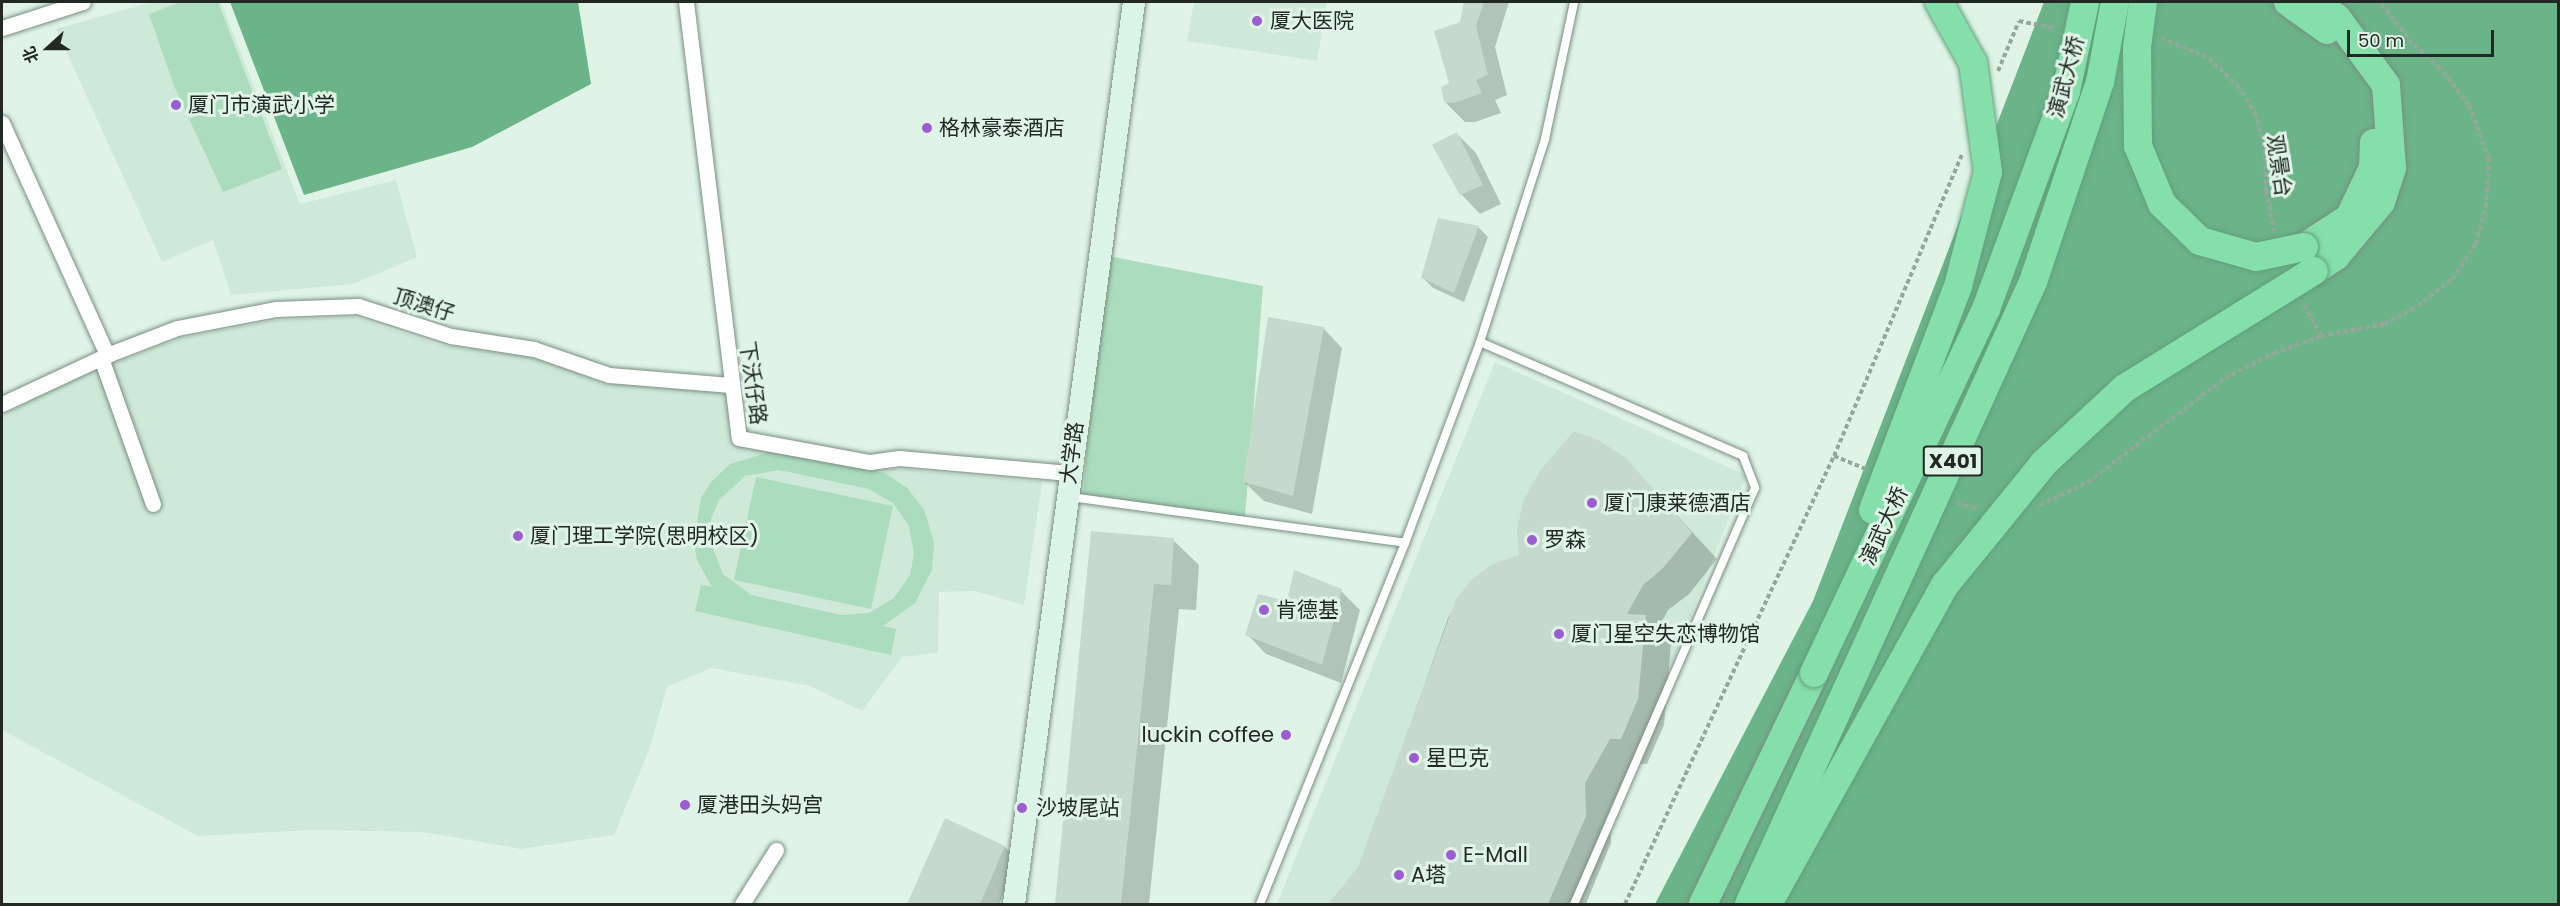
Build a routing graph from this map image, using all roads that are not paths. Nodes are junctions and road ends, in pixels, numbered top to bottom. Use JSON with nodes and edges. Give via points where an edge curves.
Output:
{"nodes":[{"id":1,"x":83,"y":2,"type":"edge"},
{"id":2,"x":686,"y":2,"type":"edge"},
{"id":3,"x":1134,"y":2,"type":"edge"},
{"id":4,"x":1574,"y":2,"type":"edge"},
{"id":5,"x":1940,"y":2,"type":"edge"},
{"id":6,"x":2085,"y":2,"type":"edge"},
{"id":7,"x":2115,"y":2,"type":"edge"},
{"id":8,"x":2143,"y":2,"type":"edge"},
{"id":9,"x":2288,"y":2,"type":"edge"},
{"id":10,"x":2315,"y":2,"type":"edge"},
{"id":11,"x":2,"y":28,"type":"edge"},
{"id":12,"x":2,"y":123,"type":"edge"},
{"id":13,"x":1480,"y":342,"type":"junction"},
{"id":14,"x":104,"y":356,"type":"junction"},
{"id":15,"x":731,"y":385,"type":"junction"},
{"id":16,"x":2,"y":404,"type":"edge"},
{"id":17,"x":1069,"y":473,"type":"junction"},
{"id":18,"x":1066,"y":497,"type":"junction"},
{"id":19,"x":153,"y":504,"type":"dead end"},
{"id":20,"x":1405,"y":543,"type":"junction"},
{"id":21,"x":1814,"y":672,"type":"junction"},
{"id":22,"x":776,"y":850,"type":"dead end"},
{"id":23,"x":742,"y":904,"type":"edge"},
{"id":24,"x":1014,"y":904,"type":"edge"},
{"id":25,"x":1260,"y":904,"type":"edge"},
{"id":26,"x":1574,"y":904,"type":"edge"},
{"id":27,"x":1703,"y":904,"type":"edge"},
{"id":28,"x":1749,"y":904,"type":"edge"},
{"id":29,"x":1768,"y":904,"type":"edge"}],
"edges":[{"from":1,"to":11,"type":"street"},
{"from":2,"to":15,"type":"street","name":"下沃仔路"},
{"from":3,"to":17,"type":"street","name":"大学路"},
{"from":4,"to":13,"type":"lane","via":[[1545,139]]},
{"from":5,"to":21,"type":"highway","bridge":true,"via":[[1973,63],[1988,172],[1958,286]]},
{"from":6,"to":21,"type":"highway","name":"演武大桥","number":"X401","bridge":true,"via":[[2066,91],[1986,309]]},
{"from":7,"to":28,"type":"highway","name":"演武大桥","number":"X401","bridge":true,"via":[[2100,82],[2033,282]]},
{"from":8,"to":9,"type":"highway","bridge":true,"via":[[2137,46],[2138,146],[2162,204],[2200,241],[2256,257],[2304,248],[2349,218],[2373,168],[2376,116],[2361,72],[2325,28]]},
{"from":10,"to":29,"type":"highway","bridge":true,"via":[[2337,18],[2386,85],[2392,168],[2381,202],[2336,256],[2125,388],[2044,463],[1945,585]]},
{"from":12,"to":14,"type":"street"},
{"from":13,"to":20,"type":"lane"},
{"from":13,"to":26,"type":"lane","via":[[1743,456],[1755,488]]},
{"from":14,"to":15,"type":"street","name":"顶澳仔","via":[[188,326],[276,309],[357,306],[451,336],[534,349],[609,375]]},
{"from":14,"to":16,"type":"street","name":"顶澳仔"},
{"from":14,"to":19,"type":"street"},
{"from":15,"to":17,"type":"street","name":"下沃仔路","via":[[739,438],[870,462],[900,459]]},
{"from":17,"to":18,"type":"street","name":"大学路"},
{"from":18,"to":20,"type":"lane"},
{"from":18,"to":24,"type":"street","name":"大学路"},
{"from":20,"to":25,"type":"lane"},
{"from":21,"to":27,"type":"highway","name":"演武大桥","number":"X401"},
{"from":22,"to":23,"type":"street"}]}
